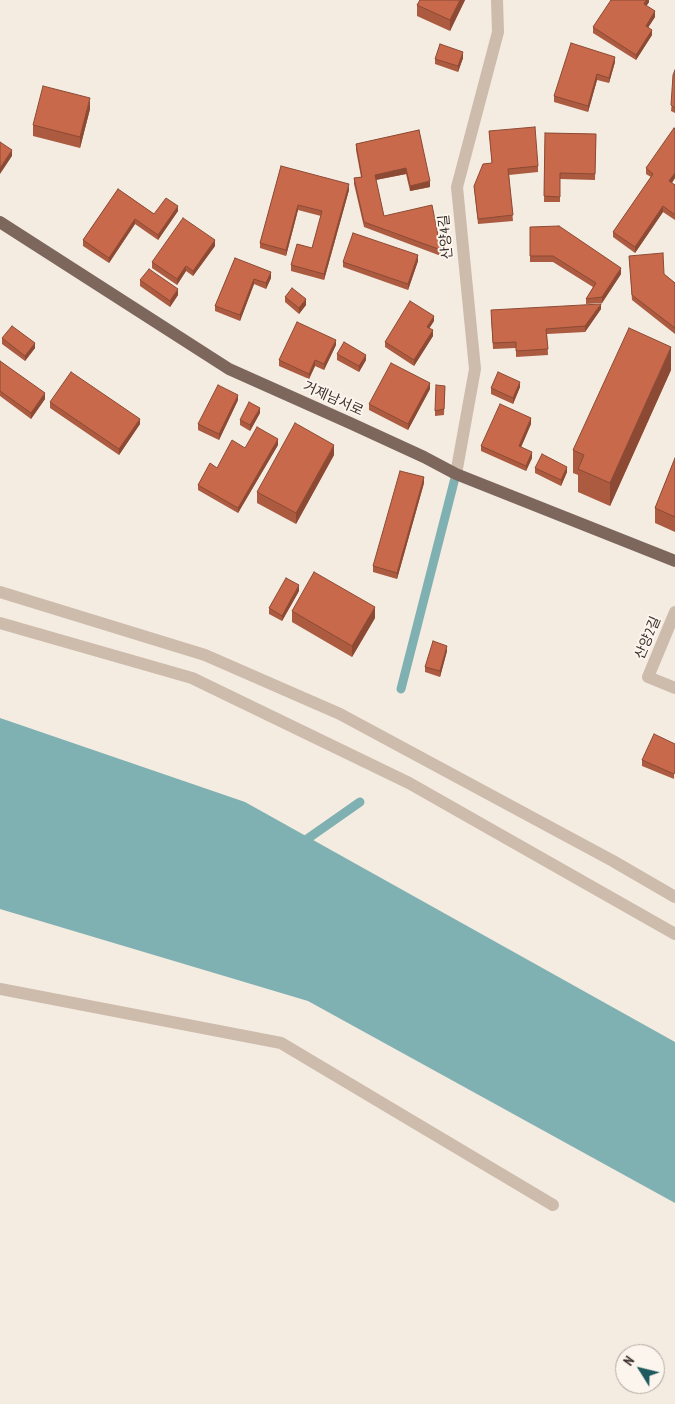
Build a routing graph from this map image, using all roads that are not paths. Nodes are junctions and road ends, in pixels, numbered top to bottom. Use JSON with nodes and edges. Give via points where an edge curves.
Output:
{"nodes":[{"id":1,"x":497,"y":0,"type":"edge"},
{"id":2,"x":0,"y":222,"type":"edge"},
{"id":3,"x":456,"y":474,"type":"junction"},
{"id":4,"x":675,"y":561,"type":"edge"},
{"id":5,"x":0,"y":592,"type":"edge"},
{"id":6,"x":675,"y":612,"type":"edge"},
{"id":7,"x":0,"y":623,"type":"edge"},
{"id":8,"x":675,"y":688,"type":"edge"},
{"id":9,"x":675,"y":898,"type":"edge"},
{"id":10,"x":675,"y":934,"type":"edge"},
{"id":11,"x":0,"y":988,"type":"edge"},
{"id":12,"x":554,"y":1205,"type":"dead end"}],
"edges":[{"from":1,"to":3,"type":"street","name":"산양4길","via":[[498,32],[456,187],[475,369]]},
{"from":2,"to":3,"type":"main road","name":"거제남서로","via":[[229,369]]},
{"from":3,"to":4,"type":"main road","name":"거제남서로"},
{"from":5,"to":9,"type":"street","via":[[205,655],[340,714],[613,861]]},
{"from":6,"to":8,"type":"street","name":"산양2길","via":[[648,677]]},
{"from":7,"to":10,"type":"street","via":[[192,678],[409,783]]},
{"from":11,"to":12,"type":"street","via":[[281,1043]]}]}
